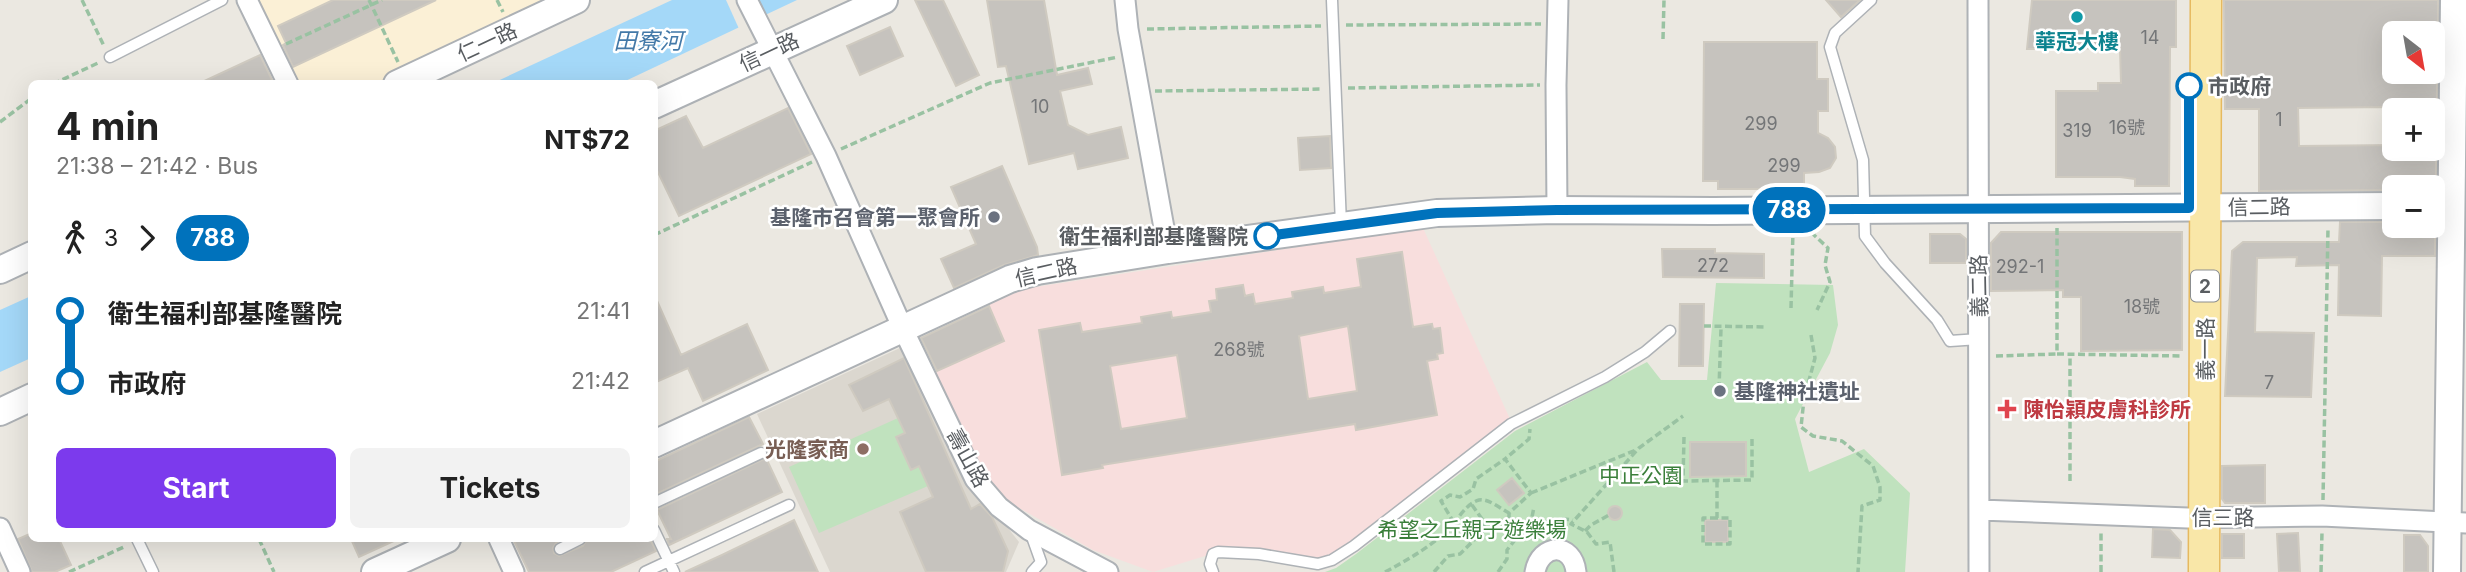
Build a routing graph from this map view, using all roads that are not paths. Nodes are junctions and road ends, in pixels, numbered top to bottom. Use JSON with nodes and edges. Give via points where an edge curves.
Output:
{"nodes":[{"id":1,"x":222,"y":0,"type":"edge"},
{"id":2,"x":247,"y":0,"type":"edge"},
{"id":3,"x":576,"y":0,"type":"edge"},
{"id":4,"x":747,"y":0,"type":"edge"},
{"id":5,"x":884,"y":0,"type":"edge"},
{"id":6,"x":1125,"y":0,"type":"edge"},
{"id":7,"x":1332,"y":0,"type":"edge"},
{"id":8,"x":1558,"y":0,"type":"edge"},
{"id":9,"x":1871,"y":0,"type":"edge"},
{"id":10,"x":1978,"y":0,"type":"edge"},
{"id":11,"x":2190,"y":0,"type":"edge"},
{"id":12,"x":2206,"y":0,"type":"edge"},
{"id":13,"x":2454,"y":0,"type":"edge"},
{"id":14,"x":773,"y":50,"type":"junction"},
{"id":15,"x":110,"y":57,"type":"road end"},
{"id":16,"x":286,"y":80,"type":"edge"},
{"id":17,"x":406,"y":80,"type":"edge"},
{"id":18,"x":658,"y":103,"type":"edge"},
{"id":19,"x":2444,"y":175,"type":"edge"},
{"id":20,"x":2382,"y":206,"type":"edge"},
{"id":21,"x":2197,"y":208,"type":"junction"},
{"id":22,"x":1978,"y":209,"type":"junction"},
{"id":23,"x":1557,"y":210,"type":"junction"},
{"id":24,"x":1864,"y":210,"type":"junction"},
{"id":25,"x":1341,"y":226,"type":"junction"},
{"id":26,"x":2444,"y":238,"type":"edge"},
{"id":27,"x":1168,"y":250,"type":"junction"},
{"id":28,"x":28,"y":258,"type":"edge"},
{"id":29,"x":0,"y":270,"type":"edge"},
{"id":30,"x":903,"y":329,"type":"junction"},
{"id":31,"x":1670,"y":331,"type":"dead end"},
{"id":32,"x":1980,"y":348,"type":"junction"},
{"id":33,"x":28,"y":399,"type":"edge"},
{"id":34,"x":0,"y":412,"type":"edge"},
{"id":35,"x":658,"y":442,"type":"edge"},
{"id":36,"x":761,"y":453,"type":"dead end"},
{"id":37,"x":658,"y":501,"type":"edge"},
{"id":38,"x":789,"y":505,"type":"dead end"},
{"id":39,"x":1980,"y":510,"type":"junction"},
{"id":40,"x":2197,"y":518,"type":"junction"},
{"id":41,"x":2457,"y":523,"type":"edge"},
{"id":42,"x":0,"y":528,"type":"edge"},
{"id":43,"x":1029,"y":530,"type":"junction"},
{"id":44,"x":658,"y":538,"type":"edge"},
{"id":45,"x":138,"y":542,"type":"edge"},
{"id":46,"x":440,"y":542,"type":"edge"},
{"id":47,"x":500,"y":542,"type":"edge"},
{"id":48,"x":574,"y":542,"type":"edge"},
{"id":49,"x":560,"y":549,"type":"dead end"},
{"id":50,"x":669,"y":561,"type":"junction"},
{"id":51,"x":20,"y":572,"type":"edge"},
{"id":52,"x":153,"y":572,"type":"edge"},
{"id":53,"x":375,"y":572,"type":"edge"},
{"id":54,"x":514,"y":572,"type":"edge"},
{"id":55,"x":645,"y":572,"type":"edge"},
{"id":56,"x":674,"y":572,"type":"edge"},
{"id":57,"x":1032,"y":572,"type":"edge"},
{"id":58,"x":1108,"y":572,"type":"edge"},
{"id":59,"x":1213,"y":572,"type":"edge"},
{"id":60,"x":1535,"y":572,"type":"edge"},
{"id":61,"x":1576,"y":572,"type":"edge"},
{"id":62,"x":1979,"y":572,"type":"edge"},
{"id":63,"x":2188,"y":572,"type":"edge"},
{"id":64,"x":2204,"y":572,"type":"edge"},
{"id":65,"x":2447,"y":572,"type":"edge"}],
"edges":[{"from":1,"to":15,"type":"lane"},
{"from":2,"to":16,"type":"street"},
{"from":3,"to":17,"type":"main road","name":"仁一路"},
{"from":4,"to":14,"type":"street","name":"壽山路"},
{"from":5,"to":14,"type":"main road","name":"信一路"},
{"from":6,"to":27,"type":"street"},
{"from":7,"to":25,"type":"lane"},
{"from":8,"to":23,"type":"street"},
{"from":9,"to":24,"type":"lane","via":[[1835,33],[1830,47],[1863,160]]},
{"from":10,"to":22,"type":"street","name":"義二路"},
{"from":11,"to":21,"type":"main road","name":"義一路","number":"2"},
{"from":12,"to":21,"type":"main road","name":"義一路","number":"2"},
{"from":13,"to":19,"type":"main road"},
{"from":14,"to":18,"type":"main road","name":"信一路"},
{"from":14,"to":30,"type":"street","name":"壽山路"},
{"from":20,"to":21,"type":"main road","name":"信二路"},
{"from":21,"to":22,"type":"main road","name":"信二路"},
{"from":21,"to":40,"type":"main road","name":"義一路","number":"2"},
{"from":21,"to":40,"type":"main road","name":"義一路","number":"2","via":[[2189,356]]},
{"from":22,"to":24,"type":"main road","name":"信二路"},
{"from":22,"to":32,"type":"street","name":"義二路"},
{"from":23,"to":24,"type":"main road","name":"信二路"},
{"from":23,"to":25,"type":"main road","name":"信二路","via":[[1437,213]]},
{"from":24,"to":32,"type":"lane","via":[[1865,236],[1950,341]]},
{"from":25,"to":27,"type":"main road","name":"信二路"},
{"from":26,"to":41,"type":"main road"},
{"from":27,"to":30,"type":"main road","name":"信二路","via":[[1019,276]]},
{"from":28,"to":29,"type":"main road"},
{"from":30,"to":35,"type":"main road","name":"信二路"},
{"from":30,"to":43,"type":"street","name":"壽山路","via":[[975,479],[999,507]]},
{"from":31,"to":59,"type":"lane","via":[[1635,359],[1511,425],[1332,560],[1309,564],[1218,552],[1211,558]]},
{"from":32,"to":39,"type":"street","name":"義二路"},
{"from":33,"to":34,"type":"main road"},
{"from":36,"to":37,"type":"lane"},
{"from":38,"to":50,"type":"lane"},
{"from":39,"to":40,"type":"street","name":"信三路"},
{"from":39,"to":62,"type":"street","name":"義二路"},
{"from":40,"to":41,"type":"street","name":"信三路","via":[[2322,516]]},
{"from":40,"to":63,"type":"main road","name":"義一路","number":"2"},
{"from":40,"to":64,"type":"main road","name":"義一路","number":"2"},
{"from":41,"to":65,"type":"main road"},
{"from":42,"to":51,"type":"street"},
{"from":43,"to":57,"type":"lane","via":[[1041,562]]},
{"from":43,"to":58,"type":"street","name":"壽山路"},
{"from":44,"to":50,"type":"lane"},
{"from":45,"to":52,"type":"lane"},
{"from":46,"to":53,"type":"main road"},
{"from":47,"to":54,"type":"street"},
{"from":48,"to":49,"type":"lane"},
{"from":50,"to":55,"type":"lane"},
{"from":50,"to":56,"type":"lane"},
{"from":60,"to":61,"type":"street","via":[[1540,558],[1555,550],[1568,555]]}]}
